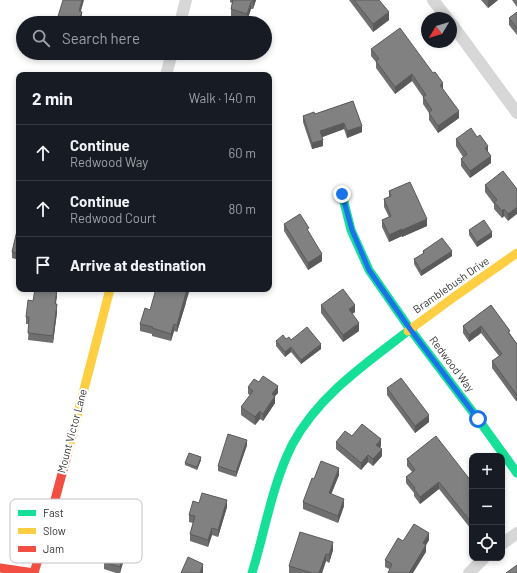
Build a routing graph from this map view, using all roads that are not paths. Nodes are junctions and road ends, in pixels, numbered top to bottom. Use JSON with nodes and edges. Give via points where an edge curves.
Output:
{"nodes":[{"id":1,"x":186,"y":0,"type":"edge"},
{"id":2,"x":433,"y":0,"type":"edge"},
{"id":3,"x":442,"y":12,"type":"edge"},
{"id":4,"x":182,"y":16,"type":"edge"},
{"id":5,"x":457,"y":31,"type":"edge"},
{"id":6,"x":170,"y":60,"type":"edge"},
{"id":7,"x":167,"y":72,"type":"edge"},
{"id":8,"x":517,"y":113,"type":"edge"},
{"id":9,"x":342,"y":194,"type":"dead end"},
{"id":10,"x":517,"y":253,"type":"edge"},
{"id":11,"x":109,"y":292,"type":"edge"},
{"id":12,"x":410,"y":329,"type":"junction"},
{"id":13,"x":517,"y":472,"type":"edge"},
{"id":14,"x":55,"y":499,"type":"edge"},
{"id":15,"x":517,"y":533,"type":"edge"},
{"id":16,"x":505,"y":542,"type":"edge"},
{"id":17,"x":481,"y":561,"type":"edge"},
{"id":18,"x":37,"y":563,"type":"edge"},
{"id":19,"x":0,"y":568,"type":"edge"},
{"id":20,"x":34,"y":573,"type":"edge"},
{"id":21,"x":252,"y":573,"type":"edge"},
{"id":22,"x":469,"y":573,"type":"edge"}],
"edges":[{"from":1,"to":4,"type":"street"},
{"from":2,"to":3,"type":"street"},
{"from":5,"to":8,"type":"street"},
{"from":6,"to":7,"type":"street"},
{"from":9,"to":12,"type":"street","name":"Redwood Way","via":[[352,230],[369,270]]},
{"from":10,"to":12,"type":"street","name":"Bramblebush Drive"},
{"from":11,"to":14,"type":"street","name":"Mount Victor Lane"},
{"from":12,"to":13,"type":"street","name":"Redwood Way"},
{"from":12,"to":21,"type":"street","name":"Bramblebush Drive","via":[[345,379],[304,426],[280,473]]},
{"from":15,"to":16,"type":"street"},
{"from":17,"to":22,"type":"street"},
{"from":18,"to":20,"type":"street","name":"Mount Victor Lane"},
{"from":19,"to":20,"type":"street"}]}
